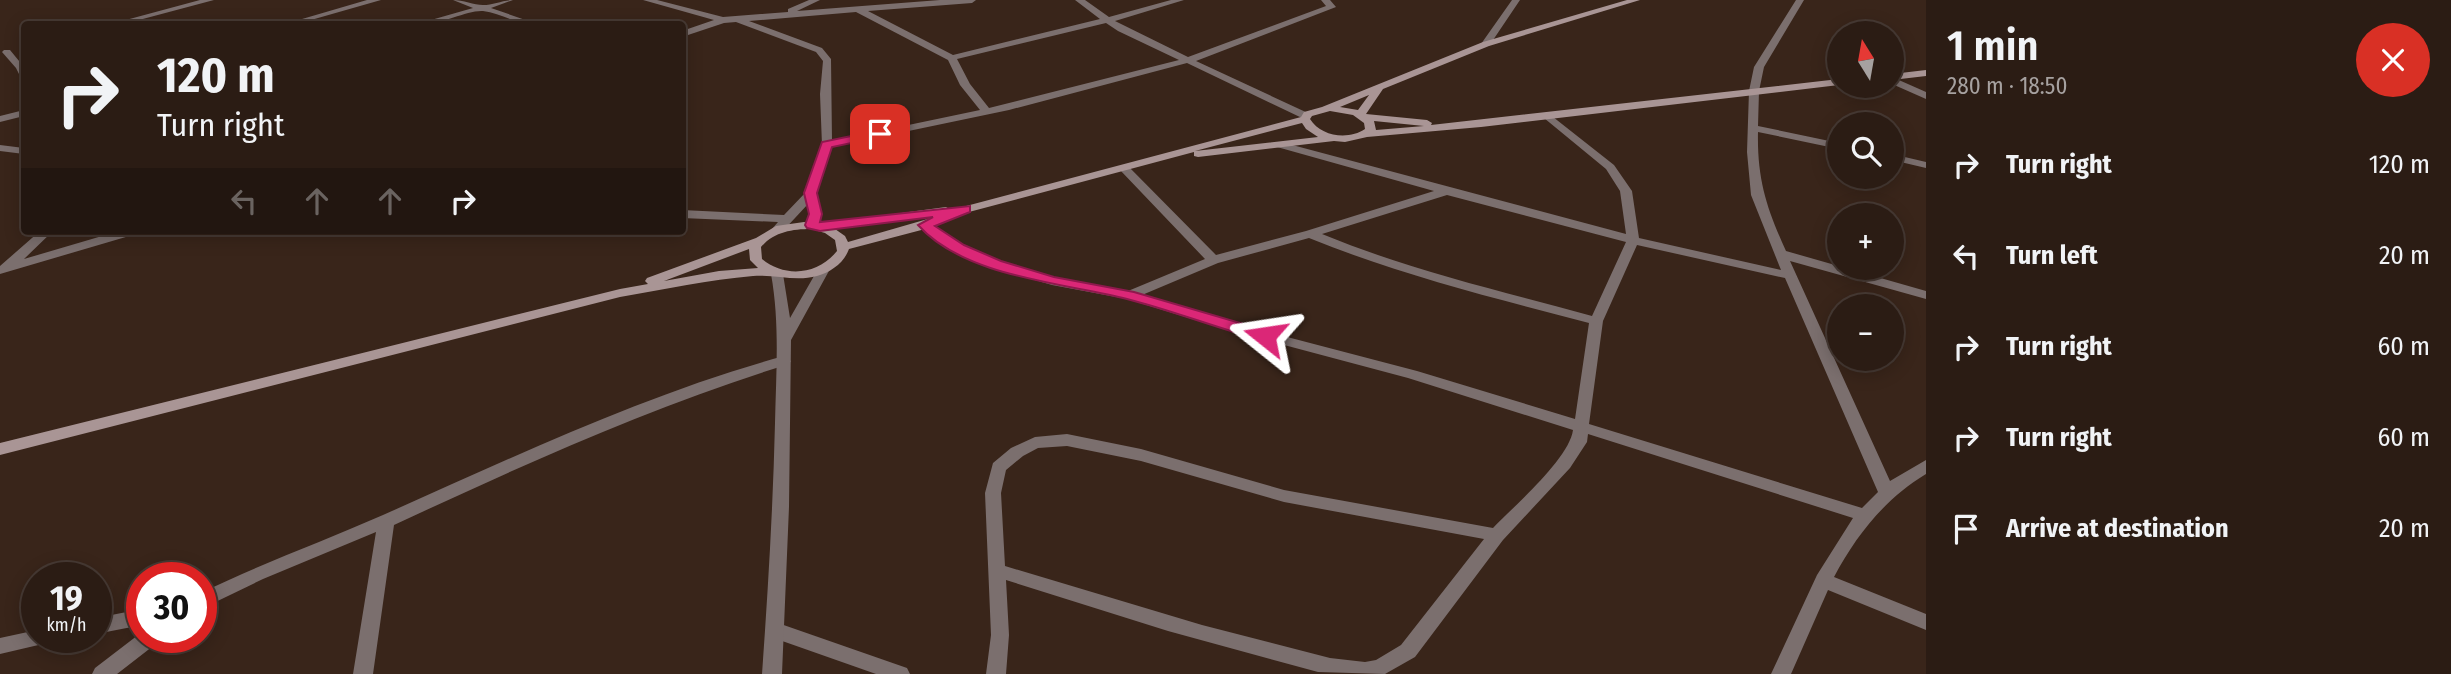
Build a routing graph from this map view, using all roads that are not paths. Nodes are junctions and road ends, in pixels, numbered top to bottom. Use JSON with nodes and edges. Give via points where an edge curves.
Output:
{"nodes":[{"id":1,"x":210,"y":0,"type":"edge"},
{"id":2,"x":377,"y":0,"type":"edge"},
{"id":3,"x":457,"y":0,"type":"edge"},
{"id":4,"x":509,"y":0,"type":"edge"},
{"id":5,"x":647,"y":0,"type":"edge"},
{"id":6,"x":972,"y":0,"type":"edge"},
{"id":7,"x":1079,"y":0,"type":"edge"},
{"id":8,"x":1180,"y":0,"type":"edge"},
{"id":9,"x":1325,"y":0,"type":"edge"},
{"id":10,"x":1516,"y":0,"type":"edge"},
{"id":11,"x":1636,"y":0,"type":"edge"},
{"id":12,"x":1800,"y":0,"type":"edge"},
{"id":13,"x":811,"y":1,"type":"edge"},
{"id":14,"x":483,"y":8,"type":"junction"},
{"id":15,"x":859,"y":10,"type":"junction"},
{"id":16,"x":784,"y":15,"type":"junction"},
{"id":17,"x":137,"y":19,"type":"junction"},
{"id":18,"x":737,"y":19,"type":"junction"},
{"id":19,"x":723,"y":20,"type":"junction"},
{"id":20,"x":1107,"y":20,"type":"junction"},
{"id":21,"x":128,"y":21,"type":"edge"},
{"id":22,"x":141,"y":21,"type":"edge"},
{"id":23,"x":300,"y":21,"type":"edge"},
{"id":24,"x":438,"y":21,"type":"edge"},
{"id":25,"x":524,"y":21,"type":"edge"},
{"id":26,"x":686,"y":33,"type":"edge"},
{"id":27,"x":1486,"y":44,"type":"junction"},
{"id":28,"x":8,"y":52,"type":"edge"},
{"id":29,"x":952,"y":58,"type":"junction"},
{"id":30,"x":1189,"y":60,"type":"junction"},
{"id":31,"x":21,"y":69,"type":"edge"},
{"id":32,"x":1926,"y":73,"type":"edge"},
{"id":33,"x":1904,"y":76,"type":"edge"},
{"id":34,"x":1827,"y":83,"type":"edge"},
{"id":35,"x":1382,"y":84,"type":"junction"},
{"id":36,"x":1904,"y":84,"type":"edge"},
{"id":37,"x":1754,"y":91,"type":"junction"},
{"id":38,"x":1926,"y":96,"type":"edge"},
{"id":39,"x":1326,"y":108,"type":"junction"},
{"id":40,"x":987,"y":112,"type":"junction"},
{"id":41,"x":21,"y":114,"type":"edge"},
{"id":42,"x":1362,"y":116,"type":"junction"},
{"id":43,"x":1548,"y":116,"type":"junction"},
{"id":44,"x":1306,"y":117,"type":"junction"},
{"id":45,"x":0,"y":119,"type":"edge"},
{"id":46,"x":1481,"y":124,"type":"junction"},
{"id":47,"x":1753,"y":128,"type":"junction"},
{"id":48,"x":1367,"y":134,"type":"junction"},
{"id":49,"x":1335,"y":138,"type":"junction"},
{"id":50,"x":1827,"y":143,"type":"edge"},
{"id":51,"x":827,"y":145,"type":"junction"},
{"id":52,"x":1281,"y":145,"type":"junction"},
{"id":53,"x":0,"y":148,"type":"edge"},
{"id":54,"x":21,"y":150,"type":"edge"},
{"id":55,"x":1155,"y":158,"type":"junction"},
{"id":56,"x":1904,"y":160,"type":"edge"},
{"id":57,"x":1926,"y":165,"type":"edge"},
{"id":58,"x":1124,"y":168,"type":"junction"},
{"id":59,"x":1447,"y":191,"type":"junction"},
{"id":60,"x":811,"y":193,"type":"junction"},
{"id":61,"x":965,"y":209,"type":"junction"},
{"id":62,"x":686,"y":214,"type":"edge"},
{"id":63,"x":788,"y":219,"type":"junction"},
{"id":64,"x":925,"y":225,"type":"junction"},
{"id":65,"x":816,"y":226,"type":"junction"},
{"id":66,"x":778,"y":229,"type":"junction"},
{"id":67,"x":1310,"y":234,"type":"junction"},
{"id":68,"x":42,"y":235,"type":"edge"},
{"id":69,"x":118,"y":235,"type":"edge"},
{"id":70,"x":1633,"y":240,"type":"junction"},
{"id":71,"x":759,"y":241,"type":"junction"},
{"id":72,"x":844,"y":247,"type":"junction"},
{"id":73,"x":1781,"y":254,"type":"junction"},
{"id":74,"x":1213,"y":260,"type":"junction"},
{"id":75,"x":3,"y":269,"type":"edge"},
{"id":76,"x":824,"y":269,"type":"junction"},
{"id":77,"x":773,"y":272,"type":"junction"},
{"id":78,"x":1792,"y":276,"type":"junction"},
{"id":79,"x":620,"y":293,"type":"junction"},
{"id":80,"x":1129,"y":295,"type":"junction"},
{"id":81,"x":1926,"y":295,"type":"edge"},
{"id":82,"x":1596,"y":321,"type":"junction"},
{"id":83,"x":785,"y":341,"type":"junction"},
{"id":84,"x":784,"y":361,"type":"junction"},
{"id":85,"x":1582,"y":426,"type":"junction"},
{"id":86,"x":0,"y":449,"type":"edge"},
{"id":87,"x":1926,"y":466,"type":"edge"},
{"id":88,"x":1886,"y":491,"type":"junction"},
{"id":89,"x":1864,"y":515,"type":"junction"},
{"id":90,"x":386,"y":521,"type":"junction"},
{"id":91,"x":1497,"y":535,"type":"junction"},
{"id":92,"x":999,"y":571,"type":"junction"},
{"id":93,"x":1823,"y":580,"type":"junction"},
{"id":94,"x":217,"y":594,"type":"edge"},
{"id":95,"x":1926,"y":622,"type":"edge"},
{"id":96,"x":775,"y":630,"type":"junction"},
{"id":97,"x":21,"y":641,"type":"edge"},
{"id":98,"x":0,"y":646,"type":"edge"},
{"id":99,"x":129,"y":653,"type":"edge"},
{"id":100,"x":102,"y":674,"type":"edge"},
{"id":101,"x":363,"y":674,"type":"edge"},
{"id":102,"x":772,"y":674,"type":"edge"},
{"id":103,"x":900,"y":674,"type":"edge"},
{"id":104,"x":996,"y":674,"type":"edge"},
{"id":105,"x":1781,"y":674,"type":"edge"}],
"edges":[{"from":1,"to":17,"type":"street"},
{"from":2,"to":23,"type":"street"},
{"from":3,"to":14,"type":"street"},
{"from":4,"to":14,"type":"street"},
{"from":5,"to":19,"type":"street"},
{"from":6,"to":15,"type":"street"},
{"from":7,"to":20,"type":"street"},
{"from":8,"to":20,"type":"street"},
{"from":9,"to":30,"type":"street","via":[[1332,7]]},
{"from":10,"to":27,"type":"street"},
{"from":11,"to":27,"type":"main road"},
{"from":12,"to":37,"type":"street","via":[[1759,67]]},
{"from":13,"to":16,"type":"street"},
{"from":14,"to":24,"type":"street"},
{"from":14,"to":25,"type":"street"},
{"from":15,"to":16,"type":"street"},
{"from":15,"to":29,"type":"street"},
{"from":16,"to":18,"type":"street"},
{"from":17,"to":21,"type":"street"},
{"from":17,"to":22,"type":"street"},
{"from":18,"to":19,"type":"street"},
{"from":18,"to":51,"type":"street","via":[[826,56]]},
{"from":19,"to":26,"type":"street"},
{"from":20,"to":29,"type":"street","via":[[1002,42]]},
{"from":20,"to":30,"type":"street"},
{"from":27,"to":35,"type":"main road"},
{"from":28,"to":31,"type":"street"},
{"from":29,"to":40,"type":"street","via":[[965,85]]},
{"from":30,"to":40,"type":"street"},
{"from":30,"to":44,"type":"street"},
{"from":32,"to":33,"type":"main road"},
{"from":34,"to":37,"type":"main road"},
{"from":35,"to":39,"type":"main road"},
{"from":35,"to":42,"type":"main road"},
{"from":36,"to":38,"type":"street"},
{"from":37,"to":43,"type":"main road"},
{"from":37,"to":47,"type":"street"},
{"from":39,"to":42,"type":"main road"},
{"from":39,"to":44,"type":"main road"},
{"from":40,"to":51,"type":"street"},
{"from":41,"to":45,"type":"street"},
{"from":42,"to":46,"type":"main road"},
{"from":42,"to":48,"type":"main road","via":[[1371,127]]},
{"from":43,"to":46,"type":"main road"},
{"from":43,"to":70,"type":"street","via":[[1610,167],[1626,191]]},
{"from":44,"to":49,"type":"main road","via":[[1312,129]]},
{"from":44,"to":55,"type":"main road"},
{"from":46,"to":48,"type":"main road"},
{"from":47,"to":50,"type":"street"},
{"from":47,"to":73,"type":"street","via":[[1757,195]]},
{"from":48,"to":49,"type":"main road"},
{"from":49,"to":52,"type":"main road"},
{"from":51,"to":60,"type":"street"},
{"from":52,"to":55,"type":"main road"},
{"from":52,"to":59,"type":"street"},
{"from":53,"to":54,"type":"street"},
{"from":55,"to":58,"type":"main road"},
{"from":56,"to":57,"type":"street"},
{"from":58,"to":61,"type":"main road"},
{"from":58,"to":74,"type":"street"},
{"from":59,"to":67,"type":"street"},
{"from":59,"to":70,"type":"street"},
{"from":60,"to":63,"type":"street"},
{"from":60,"to":65,"type":"street"},
{"from":61,"to":64,"type":"main road"},
{"from":61,"to":65,"type":"main road"},
{"from":62,"to":63,"type":"street"},
{"from":63,"to":66,"type":"street"},
{"from":64,"to":72,"type":"main road"},
{"from":64,"to":80,"type":"street","via":[[959,248],[996,264],[1052,281]]},
{"from":65,"to":66,"type":"main road"},
{"from":65,"to":72,"type":"main road","via":[[836,234]]},
{"from":66,"to":71,"type":"main road"},
{"from":67,"to":74,"type":"street"},
{"from":67,"to":82,"type":"street","via":[[1422,274]]},
{"from":68,"to":75,"type":"street"},
{"from":69,"to":75,"type":"street"},
{"from":70,"to":78,"type":"street"},
{"from":70,"to":82,"type":"street"},
{"from":71,"to":77,"type":"main road","via":[[756,260]]},
{"from":71,"to":79,"type":"main road"},
{"from":72,"to":76,"type":"main road","via":[[840,257]]},
{"from":73,"to":78,"type":"street"},
{"from":73,"to":81,"type":"street"},
{"from":74,"to":80,"type":"street"},
{"from":76,"to":77,"type":"main road","via":[[800,275]]},
{"from":76,"to":83,"type":"street"},
{"from":77,"to":79,"type":"main road","via":[[719,275]]},
{"from":77,"to":83,"type":"street","via":[[785,312]]},
{"from":78,"to":88,"type":"street"},
{"from":79,"to":86,"type":"main road"},
{"from":80,"to":85,"type":"street"},
{"from":82,"to":85,"type":"street"},
{"from":83,"to":84,"type":"street"},
{"from":84,"to":90,"type":"street","via":[[632,413]]},
{"from":84,"to":96,"type":"street"},
{"from":85,"to":89,"type":"street"},
{"from":85,"to":91,"type":"street","via":[[1579,442],[1564,464]]},
{"from":87,"to":88,"type":"street"},
{"from":88,"to":89,"type":"street"},
{"from":89,"to":93,"type":"street"},
{"from":90,"to":94,"type":"street"},
{"from":90,"to":101,"type":"street"},
{"from":91,"to":92,"type":"street","via":[[1408,650],[1367,671],[1181,627]]},
{"from":91,"to":92,"type":"street","via":[[1284,496],[1141,455],[1067,440],[1035,443],[999,467],[993,493]]},
{"from":92,"to":104,"type":"street"},
{"from":93,"to":95,"type":"street"},
{"from":93,"to":105,"type":"street"},
{"from":96,"to":102,"type":"street"},
{"from":96,"to":103,"type":"street"},
{"from":97,"to":98,"type":"street"},
{"from":99,"to":100,"type":"street"}]}
